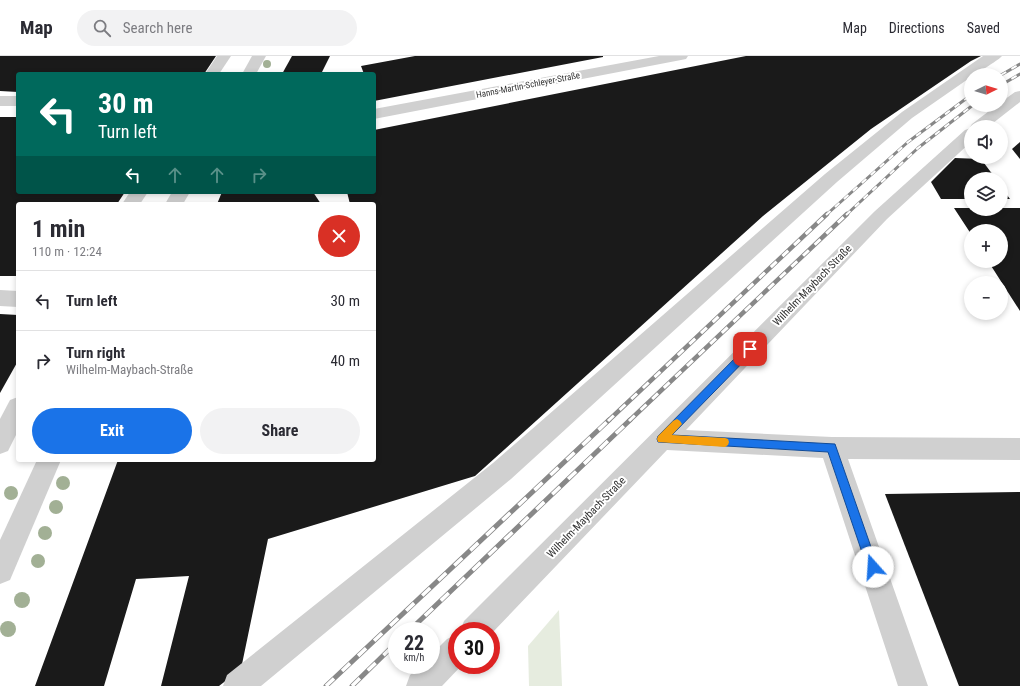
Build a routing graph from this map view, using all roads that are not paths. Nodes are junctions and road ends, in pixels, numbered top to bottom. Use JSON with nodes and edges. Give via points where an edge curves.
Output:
{"nodes":[{"id":1,"x":224,"y":56,"type":"edge"},
{"id":2,"x":259,"y":56,"type":"edge"},
{"id":3,"x":681,"y":56,"type":"edge"},
{"id":4,"x":995,"y":56,"type":"edge"},
{"id":5,"x":213,"y":72,"type":"edge"},
{"id":6,"x":250,"y":72,"type":"edge"},
{"id":7,"x":1020,"y":95,"type":"edge"},
{"id":8,"x":0,"y":101,"type":"edge"},
{"id":9,"x":16,"y":101,"type":"edge"},
{"id":10,"x":376,"y":114,"type":"edge"},
{"id":11,"x":987,"y":120,"type":"edge"},
{"id":12,"x":964,"y":139,"type":"edge"},
{"id":13,"x":0,"y":298,"type":"edge"},
{"id":14,"x":16,"y":299,"type":"edge"},
{"id":15,"x":16,"y":411,"type":"edge"},
{"id":16,"x":662,"y":439,"type":"junction"},
{"id":17,"x":0,"y":443,"type":"edge"},
{"id":18,"x":832,"y":448,"type":"junction"},
{"id":19,"x":1020,"y":449,"type":"edge"},
{"id":20,"x":48,"y":462,"type":"edge"},
{"id":21,"x":0,"y":570,"type":"edge"},
{"id":22,"x":483,"y":622,"type":"edge"},
{"id":23,"x":448,"y":658,"type":"edge"},
{"id":24,"x":238,"y":686,"type":"edge"},
{"id":25,"x":421,"y":686,"type":"edge"},
{"id":26,"x":913,"y":686,"type":"edge"}],
"edges":[{"from":1,"to":5,"type":"street"},
{"from":2,"to":6,"type":"street"},
{"from":3,"to":10,"type":"street","name":"Hanns-Martin-Schleyer-Straße"},
{"from":4,"to":24,"type":"street","via":[[907,115],[837,173],[502,471]]},
{"from":7,"to":11,"type":"street"},
{"from":8,"to":9,"type":"street"},
{"from":12,"to":16,"type":"street","name":"Wilhelm-Maybach-Straße","via":[[881,215]]},
{"from":13,"to":14,"type":"street"},
{"from":15,"to":17,"type":"street"},
{"from":16,"to":18,"type":"street"},
{"from":16,"to":22,"type":"street","name":"Wilhelm-Maybach-Straße"},
{"from":18,"to":19,"type":"street"},
{"from":18,"to":26,"type":"street"},
{"from":20,"to":21,"type":"street"},
{"from":23,"to":25,"type":"street"}]}
